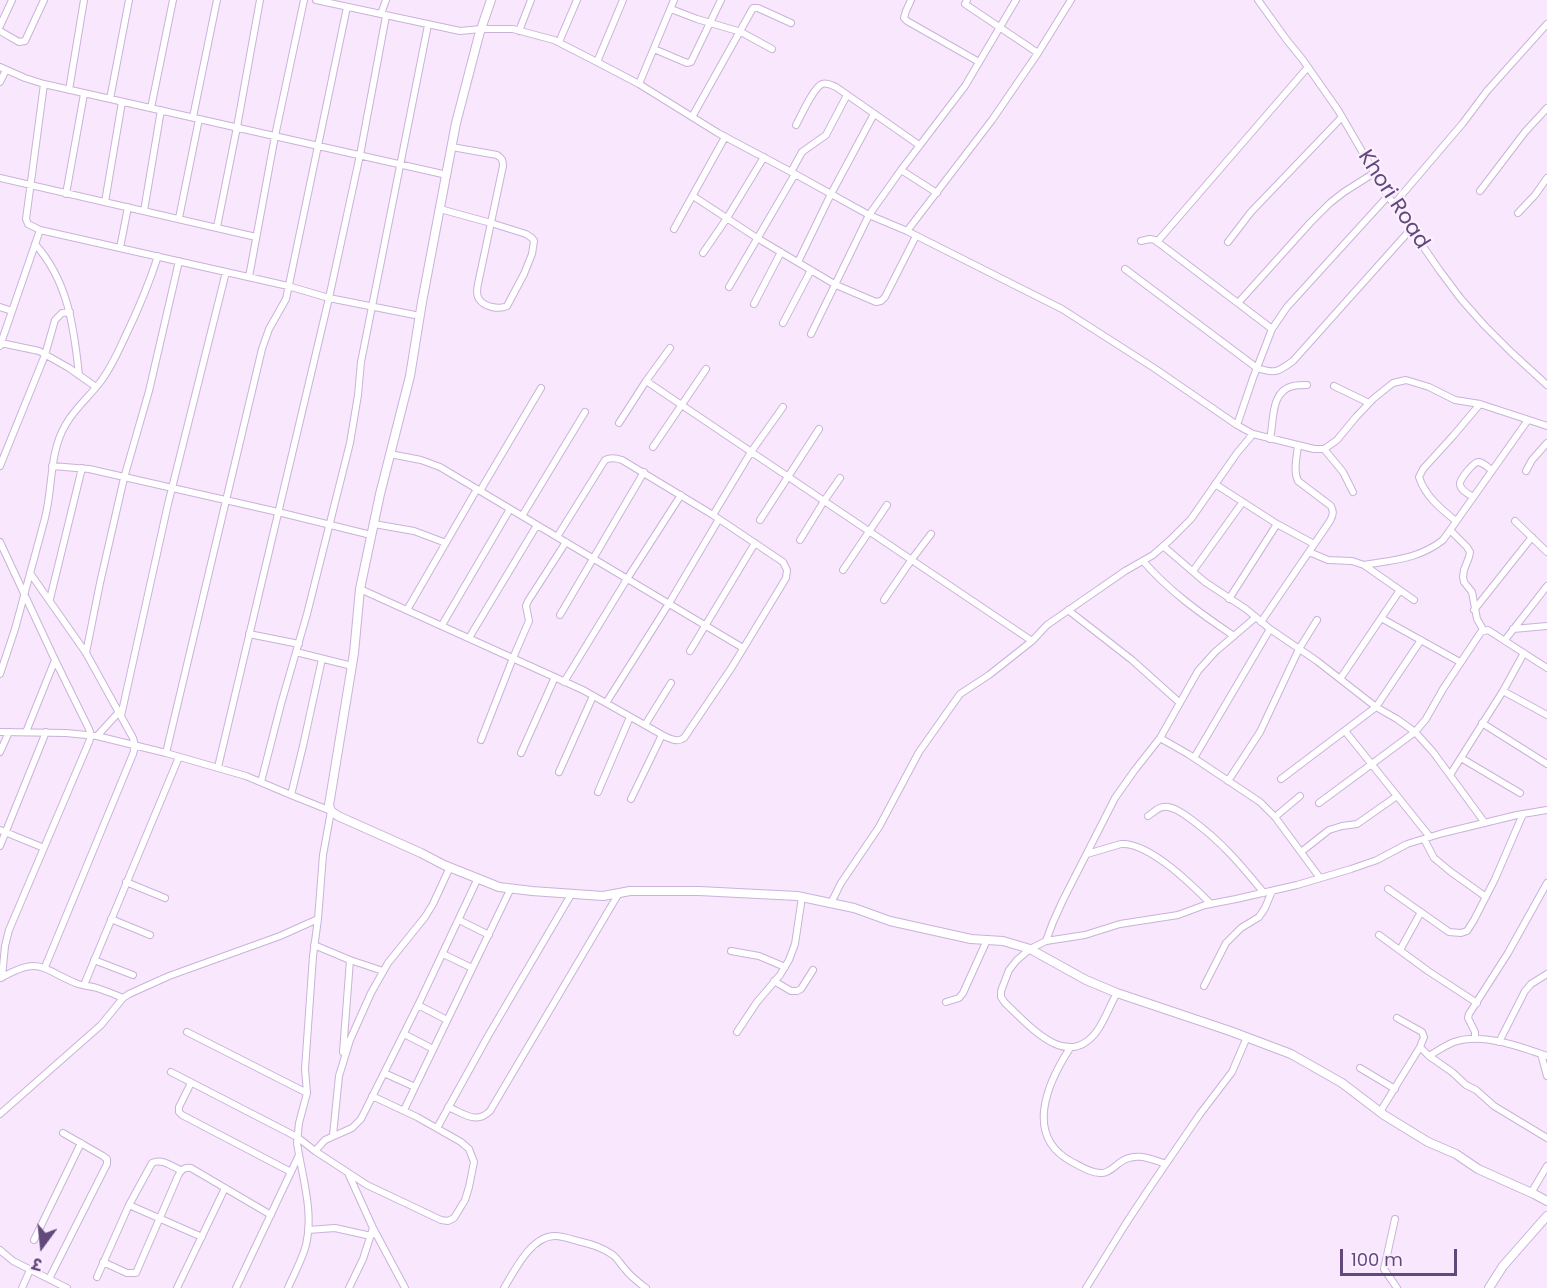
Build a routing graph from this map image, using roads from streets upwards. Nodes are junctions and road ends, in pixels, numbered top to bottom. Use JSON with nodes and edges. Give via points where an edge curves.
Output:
{"nodes":[{"id":1,"x":12,"y":0,"type":"edge"},
{"id":2,"x":44,"y":0,"type":"edge"},
{"id":3,"x":84,"y":0,"type":"edge"},
{"id":4,"x":129,"y":0,"type":"edge"},
{"id":5,"x":173,"y":0,"type":"edge"},
{"id":6,"x":217,"y":0,"type":"edge"},
{"id":7,"x":260,"y":0,"type":"edge"},
{"id":8,"x":304,"y":0,"type":"edge"},
{"id":9,"x":316,"y":0,"type":"edge"},
{"id":10,"x":386,"y":0,"type":"edge"},
{"id":11,"x":491,"y":0,"type":"edge"},
{"id":12,"x":531,"y":0,"type":"edge"},
{"id":13,"x":577,"y":0,"type":"edge"},
{"id":14,"x":623,"y":0,"type":"edge"},
{"id":15,"x":674,"y":0,"type":"edge"},
{"id":16,"x":721,"y":0,"type":"edge"},
{"id":17,"x":911,"y":0,"type":"edge"},
{"id":18,"x":958,"y":0,"type":"edge"},
{"id":19,"x":1016,"y":0,"type":"edge"},
{"id":20,"x":1071,"y":0,"type":"edge"},
{"id":21,"x":1258,"y":0,"type":"edge"},
{"id":22,"x":966,"y":2,"type":"edge"},
{"id":23,"x":347,"y":7,"type":"junction"},
{"id":24,"x":671,"y":9,"type":"junction"},
{"id":25,"x":384,"y":15,"type":"junction"},
{"id":26,"x":710,"y":23,"type":"junction"},
{"id":27,"x":791,"y":23,"type":"dead end"},
{"id":28,"x":1547,"y":24,"type":"edge"},
{"id":29,"x":428,"y":25,"type":"junction"},
{"id":30,"x":0,"y":26,"type":"edge"},
{"id":31,"x":481,"y":28,"type":"junction"},
{"id":32,"x":1000,"y":28,"type":"junction"},
{"id":33,"x":0,"y":31,"type":"edge"},
{"id":34,"x":519,"y":31,"type":"junction"},
{"id":35,"x":1541,"y":32,"type":"junction"},
{"id":36,"x":741,"y":33,"type":"junction"},
{"id":37,"x":1547,"y":37,"type":"edge"},
{"id":38,"x":559,"y":42,"type":"junction"},
{"id":39,"x":772,"y":48,"type":"dead end"},
{"id":40,"x":654,"y":49,"type":"junction"},
{"id":41,"x":1038,"y":53,"type":"junction"},
{"id":42,"x":597,"y":62,"type":"junction"},
{"id":43,"x":979,"y":62,"type":"junction"},
{"id":44,"x":1308,"y":67,"type":"junction"},
{"id":45,"x":3,"y":68,"type":"edge"},
{"id":46,"x":0,"y":82,"type":"edge"},
{"id":47,"x":44,"y":84,"type":"junction"},
{"id":48,"x":639,"y":84,"type":"junction"},
{"id":49,"x":69,"y":90,"type":"junction"},
{"id":50,"x":84,"y":94,"type":"junction"},
{"id":51,"x":848,"y":95,"type":"junction"},
{"id":52,"x":110,"y":99,"type":"junction"},
{"id":53,"x":122,"y":102,"type":"junction"},
{"id":54,"x":151,"y":108,"type":"junction"},
{"id":55,"x":1547,"y":108,"type":"edge"},
{"id":56,"x":161,"y":110,"type":"junction"},
{"id":57,"x":874,"y":114,"type":"junction"},
{"id":58,"x":692,"y":117,"type":"junction"},
{"id":59,"x":1342,"y":117,"type":"junction"},
{"id":60,"x":196,"y":118,"type":"junction"},
{"id":61,"x":796,"y":125,"type":"dead end"},
{"id":62,"x":237,"y":127,"type":"junction"},
{"id":63,"x":276,"y":136,"type":"junction"},
{"id":64,"x":725,"y":137,"type":"junction"},
{"id":65,"x":919,"y":145,"type":"junction"},
{"id":66,"x":318,"y":146,"type":"junction"},
{"id":67,"x":452,"y":147,"type":"junction"},
{"id":68,"x":360,"y":155,"type":"junction"},
{"id":69,"x":764,"y":157,"type":"junction"},
{"id":70,"x":400,"y":165,"type":"junction"},
{"id":71,"x":901,"y":170,"type":"junction"},
{"id":72,"x":793,"y":173,"type":"junction"},
{"id":73,"x":1374,"y":173,"type":"junction"},
{"id":74,"x":447,"y":175,"type":"junction"},
{"id":75,"x":0,"y":178,"type":"edge"},
{"id":76,"x":1547,"y":178,"type":"edge"},
{"id":77,"x":30,"y":186,"type":"junction"},
{"id":78,"x":1479,"y":191,"type":"dead end"},
{"id":79,"x":937,"y":193,"type":"junction"},
{"id":80,"x":66,"y":194,"type":"junction"},
{"id":81,"x":831,"y":194,"type":"junction"},
{"id":82,"x":693,"y":196,"type":"junction"},
{"id":83,"x":1388,"y":196,"type":"junction"},
{"id":84,"x":105,"y":202,"type":"junction"},
{"id":85,"x":1394,"y":204,"type":"junction"},
{"id":86,"x":128,"y":207,"type":"junction"},
{"id":87,"x":440,"y":209,"type":"junction"},
{"id":88,"x":144,"y":211,"type":"junction"},
{"id":89,"x":1518,"y":213,"type":"dead end"},
{"id":90,"x":869,"y":216,"type":"junction"},
{"id":91,"x":179,"y":218,"type":"junction"},
{"id":92,"x":727,"y":218,"type":"junction"},
{"id":93,"x":491,"y":223,"type":"junction"},
{"id":94,"x":217,"y":227,"type":"junction"},
{"id":95,"x":674,"y":229,"type":"dead end"},
{"id":96,"x":1411,"y":229,"type":"junction"},
{"id":97,"x":40,"y":230,"type":"junction"},
{"id":98,"x":907,"y":231,"type":"junction"},
{"id":99,"x":916,"y":236,"type":"junction"},
{"id":100,"x":256,"y":237,"type":"junction"},
{"id":101,"x":757,"y":238,"type":"junction"},
{"id":102,"x":1142,"y":241,"type":"dead end"},
{"id":103,"x":1157,"y":242,"type":"junction"},
{"id":104,"x":1228,"y":242,"type":"dead end"},
{"id":105,"x":35,"y":244,"type":"junction"},
{"id":106,"x":120,"y":248,"type":"junction"},
{"id":107,"x":781,"y":252,"type":"junction"},
{"id":108,"x":703,"y":254,"type":"dead end"},
{"id":109,"x":158,"y":256,"type":"junction"},
{"id":110,"x":179,"y":261,"type":"junction"},
{"id":111,"x":798,"y":262,"type":"junction"},
{"id":112,"x":1125,"y":269,"type":"dead end"},
{"id":113,"x":811,"y":270,"type":"junction"},
{"id":114,"x":226,"y":272,"type":"junction"},
{"id":115,"x":249,"y":277,"type":"junction"},
{"id":116,"x":836,"y":285,"type":"junction"},
{"id":117,"x":288,"y":286,"type":"junction"},
{"id":118,"x":729,"y":287,"type":"dead end"},
{"id":119,"x":329,"y":298,"type":"junction"},
{"id":120,"x":1238,"y":303,"type":"junction"},
{"id":121,"x":754,"y":304,"type":"dead end"},
{"id":122,"x":372,"y":306,"type":"junction"},
{"id":123,"x":0,"y":307,"type":"edge"},
{"id":124,"x":12,"y":311,"type":"junction"},
{"id":125,"x":70,"y":312,"type":"junction"},
{"id":126,"x":420,"y":316,"type":"junction"},
{"id":127,"x":783,"y":323,"type":"dead end"},
{"id":128,"x":1272,"y":330,"type":"junction"},
{"id":129,"x":811,"y":334,"type":"dead end"},
{"id":130,"x":1,"y":345,"type":"edge"},
{"id":131,"x":670,"y":348,"type":"dead end"},
{"id":132,"x":45,"y":354,"type":"junction"},
{"id":133,"x":1257,"y":368,"type":"junction"},
{"id":134,"x":706,"y":369,"type":"dead end"},
{"id":135,"x":79,"y":375,"type":"junction"},
{"id":136,"x":646,"y":381,"type":"junction"},
{"id":137,"x":1307,"y":385,"type":"dead end"},
{"id":138,"x":1547,"y":385,"type":"edge"},
{"id":139,"x":1334,"y":386,"type":"dead end"},
{"id":140,"x":96,"y":387,"type":"junction"},
{"id":141,"x":541,"y":388,"type":"dead end"},
{"id":142,"x":1369,"y":403,"type":"junction"},
{"id":143,"x":1480,"y":404,"type":"junction"},
{"id":144,"x":681,"y":405,"type":"junction"},
{"id":145,"x":783,"y":407,"type":"dead end"},
{"id":146,"x":585,"y":412,"type":"dead end"},
{"id":147,"x":1528,"y":420,"type":"junction"},
{"id":148,"x":619,"y":423,"type":"dead end"},
{"id":149,"x":1237,"y":425,"type":"junction"},
{"id":150,"x":1547,"y":426,"type":"edge"},
{"id":151,"x":819,"y":429,"type":"dead end"},
{"id":152,"x":1253,"y":434,"type":"junction"},
{"id":153,"x":1270,"y":440,"type":"junction"},
{"id":154,"x":1547,"y":443,"type":"edge"},
{"id":155,"x":1298,"y":445,"type":"junction"},
{"id":156,"x":653,"y":447,"type":"dead end"},
{"id":157,"x":1324,"y":449,"type":"junction"},
{"id":158,"x":751,"y":452,"type":"junction"},
{"id":159,"x":390,"y":454,"type":"junction"},
{"id":160,"x":0,"y":466,"type":"edge"},
{"id":161,"x":52,"y":466,"type":"junction"},
{"id":162,"x":82,"y":468,"type":"junction"},
{"id":163,"x":1492,"y":471,"type":"junction"},
{"id":164,"x":1526,"y":471,"type":"dead end"},
{"id":165,"x":644,"y":472,"type":"junction"},
{"id":166,"x":788,"y":477,"type":"junction"},
{"id":167,"x":124,"y":478,"type":"junction"},
{"id":168,"x":840,"y":478,"type":"dead end"},
{"id":169,"x":1215,"y":484,"type":"junction"},
{"id":170,"x":172,"y":489,"type":"junction"},
{"id":171,"x":478,"y":490,"type":"junction"},
{"id":172,"x":1353,"y":492,"type":"dead end"},
{"id":173,"x":681,"y":495,"type":"junction"},
{"id":174,"x":1473,"y":497,"type":"junction"},
{"id":175,"x":226,"y":501,"type":"junction"},
{"id":176,"x":824,"y":501,"type":"junction"},
{"id":177,"x":1242,"y":503,"type":"junction"},
{"id":178,"x":886,"y":505,"type":"dead end"},
{"id":179,"x":510,"y":509,"type":"junction"},
{"id":180,"x":278,"y":512,"type":"junction"},
{"id":181,"x":522,"y":516,"type":"junction"},
{"id":182,"x":716,"y":517,"type":"junction"},
{"id":183,"x":760,"y":520,"type":"dead end"},
{"id":184,"x":1456,"y":521,"type":"junction"},
{"id":185,"x":1515,"y":521,"type":"dead end"},
{"id":186,"x":374,"y":524,"type":"junction"},
{"id":187,"x":1277,"y":524,"type":"junction"},
{"id":188,"x":329,"y":525,"type":"junction"},
{"id":189,"x":537,"y":525,"type":"junction"},
{"id":190,"x":1449,"y":530,"type":"junction"},
{"id":191,"x":869,"y":531,"type":"junction"},
{"id":192,"x":931,"y":534,"type":"dead end"},
{"id":193,"x":371,"y":536,"type":"junction"},
{"id":194,"x":557,"y":537,"type":"junction"},
{"id":195,"x":1532,"y":537,"type":"junction"},
{"id":196,"x":800,"y":540,"type":"dead end"},
{"id":197,"x":0,"y":542,"type":"edge"},
{"id":198,"x":566,"y":542,"type":"junction"},
{"id":199,"x":446,"y":543,"type":"junction"},
{"id":200,"x":755,"y":543,"type":"junction"},
{"id":201,"x":1314,"y":544,"type":"junction"},
{"id":202,"x":1163,"y":546,"type":"junction"},
{"id":203,"x":1309,"y":552,"type":"junction"},
{"id":204,"x":1547,"y":552,"type":"edge"},
{"id":205,"x":594,"y":559,"type":"junction"},
{"id":206,"x":912,"y":559,"type":"junction"},
{"id":207,"x":1143,"y":561,"type":"junction"},
{"id":208,"x":1364,"y":565,"type":"junction"},
{"id":209,"x":843,"y":570,"type":"dead end"},
{"id":210,"x":1193,"y":571,"type":"junction"},
{"id":211,"x":30,"y":573,"type":"junction"},
{"id":212,"x":627,"y":579,"type":"junction"},
{"id":213,"x":1547,"y":586,"type":"edge"},
{"id":214,"x":360,"y":589,"type":"junction"},
{"id":215,"x":1400,"y":590,"type":"junction"},
{"id":216,"x":24,"y":592,"type":"junction"},
{"id":217,"x":1229,"y":598,"type":"junction"},
{"id":218,"x":50,"y":599,"type":"junction"},
{"id":219,"x":884,"y":600,"type":"dead end"},
{"id":220,"x":1414,"y":600,"type":"dead end"},
{"id":221,"x":668,"y":604,"type":"junction"},
{"id":222,"x":407,"y":610,"type":"junction"},
{"id":223,"x":1068,"y":610,"type":"junction"},
{"id":224,"x":1474,"y":610,"type":"junction"},
{"id":225,"x":560,"y":615,"type":"dead end"},
{"id":226,"x":1381,"y":618,"type":"junction"},
{"id":227,"x":1258,"y":620,"type":"junction"},
{"id":228,"x":1317,"y":620,"type":"dead end"},
{"id":229,"x":442,"y":625,"type":"junction"},
{"id":230,"x":1547,"y":626,"type":"edge"},
{"id":231,"x":705,"y":627,"type":"junction"},
{"id":232,"x":1270,"y":629,"type":"junction"},
{"id":233,"x":1513,"y":629,"type":"junction"},
{"id":234,"x":1484,"y":631,"type":"junction"},
{"id":235,"x":249,"y":634,"type":"junction"},
{"id":236,"x":1234,"y":636,"type":"junction"},
{"id":237,"x":469,"y":638,"type":"junction"},
{"id":238,"x":1032,"y":640,"type":"junction"},
{"id":239,"x":1421,"y":640,"type":"junction"},
{"id":240,"x":1505,"y":640,"type":"junction"},
{"id":241,"x":299,"y":644,"type":"junction"},
{"id":242,"x":743,"y":648,"type":"junction"},
{"id":243,"x":1299,"y":649,"type":"junction"},
{"id":244,"x":690,"y":651,"type":"dead end"},
{"id":245,"x":296,"y":652,"type":"junction"},
{"id":246,"x":86,"y":653,"type":"junction"},
{"id":247,"x":1524,"y":653,"type":"junction"},
{"id":248,"x":513,"y":658,"type":"junction"},
{"id":249,"x":322,"y":659,"type":"junction"},
{"id":250,"x":55,"y":660,"type":"junction"},
{"id":251,"x":1460,"y":662,"type":"junction"},
{"id":252,"x":352,"y":666,"type":"junction"},
{"id":253,"x":1547,"y":668,"type":"edge"},
{"id":254,"x":0,"y":674,"type":"edge"},
{"id":255,"x":555,"y":677,"type":"junction"},
{"id":256,"x":1340,"y":679,"type":"junction"},
{"id":257,"x":564,"y":682,"type":"junction"},
{"id":258,"x":671,"y":683,"type":"dead end"},
{"id":259,"x":1503,"y":691,"type":"junction"},
{"id":260,"x":593,"y":696,"type":"junction"},
{"id":261,"x":606,"y":703,"type":"junction"},
{"id":262,"x":1180,"y":703,"type":"junction"},
{"id":263,"x":1376,"y":707,"type":"junction"},
{"id":264,"x":120,"y":714,"type":"junction"},
{"id":265,"x":1547,"y":715,"type":"edge"},
{"id":266,"x":630,"y":717,"type":"junction"},
{"id":267,"x":1482,"y":723,"type":"junction"},
{"id":268,"x":645,"y":725,"type":"junction"},
{"id":269,"x":1346,"y":731,"type":"junction"},
{"id":270,"x":0,"y":732,"type":"edge"},
{"id":271,"x":9,"y":732,"type":"junction"},
{"id":272,"x":26,"y":732,"type":"junction"},
{"id":273,"x":46,"y":732,"type":"junction"},
{"id":274,"x":1414,"y":732,"type":"junction"},
{"id":275,"x":94,"y":735,"type":"junction"},
{"id":276,"x":662,"y":735,"type":"junction"},
{"id":277,"x":1160,"y":738,"type":"junction"},
{"id":278,"x":481,"y":740,"type":"dead end"},
{"id":279,"x":135,"y":746,"type":"junction"},
{"id":280,"x":0,"y":752,"type":"edge"},
{"id":281,"x":166,"y":753,"type":"junction"},
{"id":282,"x":521,"y":753,"type":"dead end"},
{"id":283,"x":179,"y":757,"type":"junction"},
{"id":284,"x":1194,"y":758,"type":"junction"},
{"id":285,"x":1461,"y":758,"type":"junction"},
{"id":286,"x":1372,"y":764,"type":"junction"},
{"id":287,"x":1547,"y":764,"type":"edge"},
{"id":288,"x":218,"y":767,"type":"junction"},
{"id":289,"x":559,"y":772,"type":"dead end"},
{"id":290,"x":1450,"y":776,"type":"junction"},
{"id":291,"x":1281,"y":779,"type":"dead end"},
{"id":292,"x":1228,"y":781,"type":"junction"},
{"id":293,"x":261,"y":782,"type":"junction"},
{"id":294,"x":598,"y":792,"type":"dead end"},
{"id":295,"x":1520,"y":793,"type":"dead end"},
{"id":296,"x":291,"y":795,"type":"junction"},
{"id":297,"x":1300,"y":796,"type":"dead end"},
{"id":298,"x":1397,"y":796,"type":"junction"},
{"id":299,"x":631,"y":799,"type":"dead end"},
{"id":300,"x":1319,"y":803,"type":"dead end"},
{"id":301,"x":1547,"y":810,"type":"edge"},
{"id":302,"x":331,"y":811,"type":"junction"},
{"id":303,"x":1522,"y":814,"type":"junction"},
{"id":304,"x":1148,"y":816,"type":"dead end"},
{"id":305,"x":1275,"y":817,"type":"junction"},
{"id":306,"x":1485,"y":822,"type":"junction"},
{"id":307,"x":3,"y":831,"type":"edge"},
{"id":308,"x":1427,"y":838,"type":"junction"},
{"id":309,"x":0,"y":846,"type":"edge"},
{"id":310,"x":44,"y":848,"type":"junction"},
{"id":311,"x":1301,"y":852,"type":"junction"},
{"id":312,"x":1087,"y":854,"type":"junction"},
{"id":313,"x":450,"y":867,"type":"junction"},
{"id":314,"x":478,"y":878,"type":"junction"},
{"id":315,"x":1320,"y":878,"type":"junction"},
{"id":316,"x":126,"y":882,"type":"junction"},
{"id":317,"x":1547,"y":884,"type":"edge"},
{"id":318,"x":511,"y":888,"type":"junction"},
{"id":319,"x":1388,"y":889,"type":"dead end"},
{"id":320,"x":1272,"y":891,"type":"junction"},
{"id":321,"x":1264,"y":892,"type":"junction"},
{"id":322,"x":572,"y":893,"type":"junction"},
{"id":323,"x":619,"y":893,"type":"junction"},
{"id":324,"x":801,"y":897,"type":"junction"},
{"id":325,"x":1486,"y":897,"type":"junction"},
{"id":326,"x":165,"y":898,"type":"dead end"},
{"id":327,"x":831,"y":903,"type":"junction"},
{"id":328,"x":1211,"y":904,"type":"junction"},
{"id":329,"x":1421,"y":912,"type":"junction"},
{"id":330,"x":111,"y":919,"type":"junction"},
{"id":331,"x":318,"y":919,"type":"junction"},
{"id":332,"x":459,"y":921,"type":"junction"},
{"id":333,"x":150,"y":935,"type":"dead end"},
{"id":334,"x":489,"y":935,"type":"junction"},
{"id":335,"x":1379,"y":935,"type":"dead end"},
{"id":336,"x":987,"y":940,"type":"junction"},
{"id":337,"x":1046,"y":941,"type":"junction"},
{"id":338,"x":314,"y":945,"type":"junction"},
{"id":339,"x":1030,"y":949,"type":"junction"},
{"id":340,"x":1400,"y":950,"type":"junction"},
{"id":341,"x":731,"y":951,"type":"dead end"},
{"id":342,"x":443,"y":954,"type":"junction"},
{"id":343,"x":94,"y":960,"type":"junction"},
{"id":344,"x":350,"y":960,"type":"junction"},
{"id":345,"x":45,"y":967,"type":"junction"},
{"id":346,"x":785,"y":967,"type":"junction"},
{"id":347,"x":472,"y":968,"type":"junction"},
{"id":348,"x":813,"y":970,"type":"dead end"},
{"id":349,"x":383,"y":971,"type":"junction"},
{"id":350,"x":1547,"y":974,"type":"edge"},
{"id":351,"x":134,"y":975,"type":"dead end"},
{"id":352,"x":1,"y":977,"type":"edge"},
{"id":353,"x":774,"y":981,"type":"junction"},
{"id":354,"x":84,"y":985,"type":"junction"},
{"id":355,"x":1204,"y":986,"type":"dead end"},
{"id":356,"x":1117,"y":993,"type":"junction"},
{"id":357,"x":123,"y":998,"type":"junction"},
{"id":358,"x":946,"y":1002,"type":"dead end"},
{"id":359,"x":1477,"y":1003,"type":"junction"},
{"id":360,"x":418,"y":1005,"type":"junction"},
{"id":361,"x":1397,"y":1018,"type":"dead end"},
{"id":362,"x":447,"y":1020,"type":"junction"},
{"id":363,"x":187,"y":1032,"type":"dead end"},
{"id":364,"x":737,"y":1032,"type":"dead end"},
{"id":365,"x":404,"y":1034,"type":"junction"},
{"id":366,"x":1246,"y":1037,"type":"junction"},
{"id":367,"x":1475,"y":1038,"type":"junction"},
{"id":368,"x":1499,"y":1042,"type":"junction"},
{"id":369,"x":1420,"y":1047,"type":"junction"},
{"id":370,"x":1070,"y":1048,"type":"junction"},
{"id":371,"x":433,"y":1049,"type":"junction"},
{"id":372,"x":1544,"y":1055,"type":"edge"},
{"id":373,"x":1430,"y":1056,"type":"junction"},
{"id":374,"x":343,"y":1060,"type":"junction"},
{"id":375,"x":1360,"y":1068,"type":"dead end"},
{"id":376,"x":171,"y":1072,"type":"dead end"},
{"id":377,"x":384,"y":1073,"type":"junction"},
{"id":378,"x":1547,"y":1076,"type":"edge"},
{"id":379,"x":191,"y":1083,"type":"junction"},
{"id":380,"x":415,"y":1087,"type":"junction"},
{"id":381,"x":1395,"y":1089,"type":"junction"},
{"id":382,"x":307,"y":1093,"type":"junction"},
{"id":383,"x":372,"y":1096,"type":"junction"},
{"id":384,"x":448,"y":1107,"type":"junction"},
{"id":385,"x":404,"y":1110,"type":"junction"},
{"id":386,"x":1380,"y":1112,"type":"junction"},
{"id":387,"x":0,"y":1114,"type":"edge"},
{"id":388,"x":437,"y":1128,"type":"junction"},
{"id":389,"x":63,"y":1133,"type":"dead end"},
{"id":390,"x":333,"y":1135,"type":"junction"},
{"id":391,"x":297,"y":1137,"type":"junction"},
{"id":392,"x":1547,"y":1138,"type":"edge"},
{"id":393,"x":81,"y":1143,"type":"junction"},
{"id":394,"x":315,"y":1151,"type":"junction"},
{"id":395,"x":299,"y":1155,"type":"junction"},
{"id":396,"x":1166,"y":1164,"type":"junction"},
{"id":397,"x":1547,"y":1166,"type":"edge"},
{"id":398,"x":180,"y":1170,"type":"junction"},
{"id":399,"x":291,"y":1172,"type":"junction"},
{"id":400,"x":348,"y":1174,"type":"junction"},
{"id":401,"x":225,"y":1188,"type":"junction"},
{"id":402,"x":1531,"y":1192,"type":"junction"},
{"id":403,"x":1547,"y":1201,"type":"edge"},
{"id":404,"x":129,"y":1205,"type":"junction"},
{"id":405,"x":271,"y":1215,"type":"junction"},
{"id":406,"x":1547,"y":1216,"type":"edge"},
{"id":407,"x":160,"y":1219,"type":"junction"},
{"id":408,"x":1395,"y":1220,"type":"dead end"},
{"id":409,"x":373,"y":1228,"type":"junction"},
{"id":410,"x":308,"y":1230,"type":"junction"},
{"id":411,"x":370,"y":1236,"type":"junction"},
{"id":412,"x":202,"y":1237,"type":"junction"},
{"id":413,"x":34,"y":1240,"type":"dead end"},
{"id":414,"x":0,"y":1250,"type":"edge"},
{"id":415,"x":103,"y":1262,"type":"junction"},
{"id":416,"x":30,"y":1270,"type":"junction"},
{"id":417,"x":97,"y":1277,"type":"dead end"},
{"id":418,"x":49,"y":1280,"type":"junction"},
{"id":419,"x":22,"y":1288,"type":"edge"},
{"id":420,"x":67,"y":1288,"type":"edge"},
{"id":421,"x":177,"y":1288,"type":"edge"},
{"id":422,"x":236,"y":1288,"type":"edge"},
{"id":423,"x":288,"y":1288,"type":"edge"},
{"id":424,"x":349,"y":1288,"type":"edge"},
{"id":425,"x":405,"y":1288,"type":"edge"},
{"id":426,"x":504,"y":1288,"type":"edge"},
{"id":427,"x":646,"y":1288,"type":"edge"},
{"id":428,"x":1086,"y":1288,"type":"edge"},
{"id":429,"x":1397,"y":1288,"type":"edge"},
{"id":430,"x":1489,"y":1288,"type":"edge"}],
"edges":[{"from":1,"to":30,"type":"street"},
{"from":2,"to":33,"type":"street","via":[[25,41],[19,42]]},
{"from":3,"to":49,"type":"street"},
{"from":4,"to":52,"type":"street"},
{"from":5,"to":54,"type":"street"},
{"from":6,"to":60,"type":"street"},
{"from":7,"to":62,"type":"street"},
{"from":8,"to":63,"type":"street"},
{"from":9,"to":23,"type":"street"},
{"from":10,"to":25,"type":"street"},
{"from":11,"to":31,"type":"street"},
{"from":12,"to":34,"type":"street"},
{"from":13,"to":38,"type":"street"},
{"from":14,"to":42,"type":"street"},
{"from":15,"to":24,"type":"street"},
{"from":16,"to":26,"type":"street"},
{"from":17,"to":43,"type":"street","via":[[904,18],[907,21]]},
{"from":18,"to":22,"type":"street"},
{"from":19,"to":32,"type":"street"},
{"from":20,"to":41,"type":"street"},
{"from":21,"to":44,"type":"street","name":"Khori Road"},
{"from":22,"to":32,"type":"street"},
{"from":23,"to":25,"type":"street"},
{"from":23,"to":66,"type":"street"},
{"from":24,"to":26,"type":"street"},
{"from":24,"to":40,"type":"street"},
{"from":25,"to":29,"type":"street"},
{"from":25,"to":68,"type":"street"},
{"from":26,"to":36,"type":"street"},
{"from":26,"to":40,"type":"street","via":[[691,62]]},
{"from":27,"to":36,"type":"street","via":[[753,8]]},
{"from":28,"to":35,"type":"street"},
{"from":29,"to":31,"type":"street","via":[[460,31]]},
{"from":29,"to":70,"type":"street"},
{"from":31,"to":34,"type":"street"},
{"from":31,"to":67,"type":"street"},
{"from":32,"to":41,"type":"street"},
{"from":32,"to":43,"type":"street"},
{"from":34,"to":38,"type":"street"},
{"from":35,"to":37,"type":"street"},
{"from":35,"to":85,"type":"street"},
{"from":36,"to":39,"type":"street"},
{"from":36,"to":58,"type":"street"},
{"from":38,"to":42,"type":"street"},
{"from":40,"to":48,"type":"street"},
{"from":41,"to":79,"type":"street"},
{"from":42,"to":48,"type":"street"},
{"from":43,"to":65,"type":"street"},
{"from":44,"to":59,"type":"street","name":"Khori Road"},
{"from":44,"to":103,"type":"street"},
{"from":45,"to":46,"type":"street"},
{"from":45,"to":47,"type":"street"},
{"from":47,"to":49,"type":"street"},
{"from":47,"to":77,"type":"street"},
{"from":48,"to":58,"type":"street"},
{"from":49,"to":50,"type":"street"},
{"from":50,"to":52,"type":"street"},
{"from":50,"to":80,"type":"street"},
{"from":51,"to":57,"type":"street"},
{"from":51,"to":61,"type":"street","via":[[827,83],[821,84]]},
{"from":51,"to":72,"type":"street","via":[[826,135],[802,152]]},
{"from":52,"to":53,"type":"street"},
{"from":53,"to":54,"type":"street"},
{"from":53,"to":84,"type":"street"},
{"from":54,"to":56,"type":"street"},
{"from":55,"to":78,"type":"street"},
{"from":56,"to":60,"type":"street"},
{"from":56,"to":88,"type":"street"},
{"from":57,"to":65,"type":"street"},
{"from":57,"to":81,"type":"street"},
{"from":58,"to":64,"type":"street"},
{"from":59,"to":73,"type":"street","name":"Khori Road"},
{"from":59,"to":104,"type":"street","via":[[1251,212]]},
{"from":60,"to":62,"type":"street"},
{"from":60,"to":91,"type":"street"},
{"from":62,"to":63,"type":"street"},
{"from":62,"to":94,"type":"street"},
{"from":63,"to":66,"type":"street"},
{"from":63,"to":100,"type":"street"},
{"from":64,"to":69,"type":"street"},
{"from":64,"to":82,"type":"street"},
{"from":65,"to":71,"type":"street"},
{"from":66,"to":68,"type":"street"},
{"from":66,"to":117,"type":"street"},
{"from":67,"to":74,"type":"street"},
{"from":67,"to":93,"type":"street","via":[[501,158],[503,166]]},
{"from":68,"to":70,"type":"street"},
{"from":68,"to":119,"type":"street"},
{"from":69,"to":72,"type":"street"},
{"from":69,"to":92,"type":"street"},
{"from":70,"to":74,"type":"street"},
{"from":70,"to":122,"type":"street"},
{"from":71,"to":79,"type":"street"},
{"from":71,"to":90,"type":"street"},
{"from":72,"to":81,"type":"street"},
{"from":72,"to":101,"type":"street"},
{"from":73,"to":83,"type":"street","name":"Khori Road"},
{"from":73,"to":120,"type":"street","via":[[1330,203]]},
{"from":74,"to":87,"type":"street"},
{"from":75,"to":77,"type":"street"},
{"from":76,"to":89,"type":"street"},
{"from":77,"to":80,"type":"street"},
{"from":77,"to":97,"type":"street","via":[[26,219]]},
{"from":79,"to":98,"type":"street"},
{"from":80,"to":84,"type":"street"},
{"from":81,"to":90,"type":"street"},
{"from":81,"to":111,"type":"street"},
{"from":82,"to":92,"type":"street"},
{"from":82,"to":95,"type":"street"},
{"from":83,"to":85,"type":"street","name":"Khori Road"},
{"from":83,"to":128,"type":"street","via":[[1287,307]]},
{"from":84,"to":86,"type":"street"},
{"from":85,"to":96,"type":"street","name":"Khori Road"},
{"from":86,"to":88,"type":"street"},
{"from":86,"to":106,"type":"street"},
{"from":87,"to":93,"type":"street"},
{"from":87,"to":126,"type":"street"},
{"from":88,"to":91,"type":"street"},
{"from":90,"to":98,"type":"street"},
{"from":90,"to":116,"type":"street"},
{"from":91,"to":94,"type":"street"},
{"from":92,"to":101,"type":"street"},
{"from":92,"to":108,"type":"street"},
{"from":93,"to":93,"type":"street","via":[[526,234],[534,241],[524,274],[504,309],[480,302],[477,297]]},
{"from":94,"to":100,"type":"street"},
{"from":96,"to":133,"type":"street","via":[[1293,361],[1280,371]]},
{"from":96,"to":138,"type":"street","name":"Khori Road","via":[[1461,299]]},
{"from":97,"to":105,"type":"street"},
{"from":97,"to":106,"type":"street"},
{"from":98,"to":99,"type":"street"},
{"from":99,"to":116,"type":"street","via":[[881,301],[866,299]]},
{"from":99,"to":149,"type":"street","via":[[1062,309]]},
{"from":100,"to":115,"type":"street"},
{"from":101,"to":107,"type":"street"},
{"from":101,"to":118,"type":"street"},
{"from":102,"to":103,"type":"street"},
{"from":103,"to":120,"type":"street"},
{"from":105,"to":124,"type":"street"},
{"from":105,"to":125,"type":"street","via":[[62,285]]},
{"from":106,"to":109,"type":"street"},
{"from":107,"to":111,"type":"street"},
{"from":107,"to":121,"type":"street"},
{"from":109,"to":110,"type":"street"},
{"from":109,"to":140,"type":"street","via":[[141,304]]},
{"from":110,"to":114,"type":"street"},
{"from":110,"to":167,"type":"street"},
{"from":111,"to":113,"type":"street"},
{"from":112,"to":133,"type":"street"},
{"from":113,"to":116,"type":"street"},
{"from":113,"to":127,"type":"street"},
{"from":114,"to":115,"type":"street"},
{"from":114,"to":170,"type":"street"},
{"from":115,"to":117,"type":"street"},
{"from":116,"to":129,"type":"street"},
{"from":117,"to":119,"type":"street"},
{"from":117,"to":175,"type":"street","via":[[262,349]]},
{"from":119,"to":122,"type":"street"},
{"from":119,"to":180,"type":"street"},
{"from":120,"to":128,"type":"street"},
{"from":122,"to":126,"type":"street"},
{"from":122,"to":188,"type":"street","via":[[350,443]]},
{"from":123,"to":124,"type":"street"},
{"from":124,"to":130,"type":"street"},
{"from":125,"to":132,"type":"street","via":[[58,316]]},
{"from":125,"to":135,"type":"street"},
{"from":126,"to":159,"type":"street"},
{"from":128,"to":133,"type":"street"},
{"from":130,"to":132,"type":"street"},
{"from":131,"to":136,"type":"street"},
{"from":132,"to":135,"type":"street"},
{"from":132,"to":160,"type":"street"},
{"from":133,"to":149,"type":"street"},
{"from":134,"to":144,"type":"street"},
{"from":135,"to":140,"type":"street"},
{"from":136,"to":144,"type":"street"},
{"from":136,"to":148,"type":"street"},
{"from":137,"to":153,"type":"street","via":[[1284,389],[1274,406]]},
{"from":139,"to":142,"type":"street"},
{"from":140,"to":161,"type":"street","via":[[65,424]]},
{"from":141,"to":171,"type":"street"},
{"from":142,"to":143,"type":"street","via":[[1393,383],[1406,380],[1455,400]]},
{"from":142,"to":157,"type":"street"},
{"from":143,"to":147,"type":"street"},
{"from":143,"to":184,"type":"street","via":[[1419,477],[1427,494]]},
{"from":144,"to":156,"type":"street"},
{"from":144,"to":158,"type":"street"},
{"from":145,"to":158,"type":"street"},
{"from":146,"to":181,"type":"street"},
{"from":147,"to":150,"type":"street"},
{"from":147,"to":163,"type":"street"},
{"from":149,"to":152,"type":"street"},
{"from":151,"to":166,"type":"street"},
{"from":152,"to":153,"type":"street"},
{"from":152,"to":169,"type":"street"},
{"from":153,"to":155,"type":"street"},
{"from":154,"to":164,"type":"street"},
{"from":155,"to":157,"type":"street"},
{"from":155,"to":201,"type":"street","via":[[1298,481],[1333,511]]},
{"from":157,"to":172,"type":"street"},
{"from":158,"to":166,"type":"street"},
{"from":158,"to":182,"type":"street"},
{"from":159,"to":171,"type":"street","via":[[440,467]]},
{"from":159,"to":186,"type":"street"},
{"from":161,"to":162,"type":"street"},
{"from":161,"to":211,"type":"street","via":[[48,505]]},
{"from":162,"to":167,"type":"street"},
{"from":162,"to":218,"type":"street"},
{"from":163,"to":174,"type":"street"},
{"from":163,"to":174,"type":"street","via":[[1477,462],[1461,479],[1460,487]]},
{"from":165,"to":173,"type":"street"},
{"from":165,"to":194,"type":"street","via":[[616,458],[605,460]]},
{"from":165,"to":205,"type":"street"},
{"from":166,"to":176,"type":"street"},
{"from":166,"to":183,"type":"street"},
{"from":167,"to":170,"type":"street"},
{"from":167,"to":246,"type":"street"},
{"from":168,"to":176,"type":"street"},
{"from":169,"to":177,"type":"street"},
{"from":169,"to":202,"type":"street","via":[[1191,519]]},
{"from":170,"to":175,"type":"street"},
{"from":170,"to":264,"type":"street"},
{"from":171,"to":179,"type":"street"},
{"from":171,"to":199,"type":"street"},
{"from":173,"to":182,"type":"street"},
{"from":173,"to":212,"type":"street"},
{"from":174,"to":184,"type":"street"},
{"from":175,"to":180,"type":"street"},
{"from":175,"to":281,"type":"street"},
{"from":176,"to":191,"type":"street"},
{"from":176,"to":196,"type":"street"},
{"from":177,"to":187,"type":"street"},
{"from":177,"to":210,"type":"street"},
{"from":178,"to":191,"type":"street"},
{"from":179,"to":181,"type":"street"},
{"from":179,"to":229,"type":"street"},
{"from":180,"to":188,"type":"street"},
{"from":180,"to":235,"type":"street"},
{"from":181,"to":189,"type":"street"},
{"from":182,"to":200,"type":"street"},
{"from":182,"to":221,"type":"street"},
{"from":184,"to":190,"type":"street"},
{"from":185,"to":195,"type":"street"},
{"from":186,"to":193,"type":"street"},
{"from":186,"to":199,"type":"street","via":[[414,531]]},
{"from":187,"to":201,"type":"street"},
{"from":187,"to":217,"type":"street"},
{"from":188,"to":193,"type":"street"},
{"from":188,"to":241,"type":"street"},
{"from":189,"to":194,"type":"street"},
{"from":189,"to":237,"type":"street"},
{"from":190,"to":208,"type":"street","via":[[1443,540],[1419,555]]},
{"from":190,"to":224,"type":"street","via":[[1470,552],[1463,577],[1472,592]]},
{"from":191,"to":206,"type":"street"},
{"from":191,"to":209,"type":"street"},
{"from":192,"to":206,"type":"street"},
{"from":193,"to":214,"type":"street"},
{"from":194,"to":198,"type":"street"},
{"from":195,"to":204,"type":"street"},
{"from":195,"to":224,"type":"street"},
{"from":197,"to":216,"type":"street"},
{"from":198,"to":205,"type":"street"},
{"from":198,"to":248,"type":"street","via":[[528,601],[529,621]]},
{"from":199,"to":222,"type":"street"},
{"from":200,"to":231,"type":"street"},
{"from":200,"to":242,"type":"street","via":[[783,562],[787,570],[786,578]]},
{"from":201,"to":203,"type":"street"},
{"from":202,"to":207,"type":"street"},
{"from":202,"to":210,"type":"street"},
{"from":203,"to":208,"type":"street","via":[[1328,560]]},
{"from":203,"to":227,"type":"street"},
{"from":205,"to":212,"type":"street"},
{"from":205,"to":225,"type":"street"},
{"from":206,"to":219,"type":"street"},
{"from":206,"to":238,"type":"street"},
{"from":207,"to":223,"type":"street"},
{"from":207,"to":236,"type":"street","via":[[1177,595]]},
{"from":208,"to":215,"type":"street"},
{"from":210,"to":217,"type":"street"},
{"from":211,"to":216,"type":"street"},
{"from":211,"to":218,"type":"street"},
{"from":212,"to":221,"type":"street"},
{"from":212,"to":257,"type":"street"},
{"from":213,"to":233,"type":"street"},
{"from":214,"to":222,"type":"street"},
{"from":214,"to":252,"type":"street"},
{"from":215,"to":220,"type":"street"},
{"from":215,"to":226,"type":"street"},
{"from":216,"to":250,"type":"street"},
{"from":216,"to":254,"type":"street"},
{"from":217,"to":227,"type":"street"},
{"from":218,"to":246,"type":"street"},
{"from":221,"to":231,"type":"street"},
{"from":221,"to":261,"type":"street"},
{"from":222,"to":229,"type":"street"},
{"from":223,"to":238,"type":"street"},
{"from":223,"to":262,"type":"street"},
{"from":224,"to":234,"type":"street"},
{"from":226,"to":239,"type":"street"},
{"from":226,"to":256,"type":"street"},
{"from":227,"to":232,"type":"street"},
{"from":227,"to":236,"type":"street"},
{"from":228,"to":243,"type":"street"},
{"from":229,"to":237,"type":"street"},
{"from":230,"to":233,"type":"street"},
{"from":231,"to":242,"type":"street"},
{"from":231,"to":244,"type":"street"},
{"from":232,"to":243,"type":"street"},
{"from":232,"to":284,"type":"street"},
{"from":233,"to":240,"type":"street"},
{"from":234,"to":240,"type":"street"},
{"from":234,"to":251,"type":"street"},
{"from":235,"to":241,"type":"street"},
{"from":235,"to":288,"type":"street"},
{"from":236,"to":262,"type":"street","via":[[1206,661]]},
{"from":237,"to":248,"type":"street"},
{"from":238,"to":327,"type":"street","via":[[960,694],[918,752],[895,800]]},
{"from":239,"to":251,"type":"street"},
{"from":239,"to":263,"type":"street"},
{"from":240,"to":247,"type":"street"},
{"from":241,"to":245,"type":"street"},
{"from":242,"to":276,"type":"street","via":[[684,738],[675,741]]},
{"from":243,"to":256,"type":"street"},
{"from":243,"to":292,"type":"street","via":[[1260,732]]},
{"from":245,"to":249,"type":"street"},
{"from":245,"to":293,"type":"street"},
{"from":246,"to":264,"type":"street"},
{"from":247,"to":253,"type":"street"},
{"from":247,"to":259,"type":"street"},
{"from":248,"to":255,"type":"street"},
{"from":248,"to":278,"type":"street"},
{"from":249,"to":252,"type":"street"},
{"from":249,"to":296,"type":"street"},
{"from":250,"to":272,"type":"street"},
{"from":250,"to":275,"type":"street"},
{"from":251,"to":274,"type":"street"},
{"from":252,"to":302,"type":"street","via":[[333,775]]},
{"from":255,"to":257,"type":"street"},
{"from":255,"to":282,"type":"street"},
{"from":256,"to":263,"type":"street"},
{"from":257,"to":260,"type":"street"},
{"from":258,"to":268,"type":"street"},
{"from":259,"to":265,"type":"street"},
{"from":259,"to":267,"type":"street"},
{"from":260,"to":261,"type":"street"},
{"from":260,"to":289,"type":"street"},
{"from":261,"to":266,"type":"street"},
{"from":262,"to":277,"type":"street"},
{"from":263,"to":269,"type":"street"},
{"from":263,"to":274,"type":"street"},
{"from":264,"to":275,"type":"street"},
{"from":264,"to":279,"type":"street"},
{"from":266,"to":268,"type":"street"},
{"from":266,"to":294,"type":"street"},
{"from":267,"to":285,"type":"street"},
{"from":267,"to":287,"type":"street"},
{"from":268,"to":276,"type":"street"},
{"from":269,"to":286,"type":"street"},
{"from":269,"to":291,"type":"street"},
{"from":270,"to":271,"type":"street"},
{"from":271,"to":272,"type":"street"},
{"from":271,"to":280,"type":"street"},
{"from":272,"to":273,"type":"street"},
{"from":273,"to":275,"type":"street"},
{"from":273,"to":307,"type":"street"},
{"from":274,"to":286,"type":"street"},
{"from":274,"to":290,"type":"street"},
{"from":275,"to":279,"type":"street"},
{"from":275,"to":310,"type":"street"},
{"from":276,"to":299,"type":"street"},
{"from":277,"to":284,"type":"street"},
{"from":277,"to":312,"type":"street","via":[[1115,798]]},
{"from":279,"to":281,"type":"street"},
{"from":279,"to":345,"type":"street"},
{"from":281,"to":283,"type":"street"},
{"from":283,"to":288,"type":"street"},
{"from":283,"to":316,"type":"street"},
{"from":284,"to":292,"type":"street"},
{"from":285,"to":290,"type":"street"},
{"from":285,"to":295,"type":"street"},
{"from":286,"to":298,"type":"street"},
{"from":286,"to":300,"type":"street"},
{"from":288,"to":293,"type":"street"},
{"from":290,"to":306,"type":"street"},
{"from":292,"to":305,"type":"street"},
{"from":293,"to":296,"type":"street"},
{"from":296,"to":302,"type":"street"},
{"from":297,"to":305,"type":"street"},
{"from":298,"to":308,"type":"street"},
{"from":298,"to":311,"type":"street","via":[[1357,824],[1329,830]]},
{"from":301,"to":303,"type":"street"},
{"from":302,"to":313,"type":"street"},
{"from":302,"to":331,"type":"street"},
{"from":303,"to":306,"type":"street"},
{"from":303,"to":325,"type":"street"},
{"from":304,"to":321,"type":"street","via":[[1165,806],[1182,813],[1220,843]]},
{"from":305,"to":311,"type":"street"},
{"from":306,"to":308,"type":"street"},
{"from":307,"to":309,"type":"street"},
{"from":307,"to":310,"type":"street"},
{"from":308,"to":315,"type":"street","via":[[1377,860]]},
{"from":308,"to":325,"type":"street","via":[[1434,858]]},
{"from":310,"to":352,"type":"street","via":[[9,930]]},
{"from":311,"to":315,"type":"street"},
{"from":312,"to":328,"type":"street","via":[[1122,844],[1136,846],[1180,874]]},
{"from":312,"to":337,"type":"street"},
{"from":313,"to":314,"type":"street"},
{"from":313,"to":349,"type":"street","via":[[425,917]]},
{"from":314,"to":318,"type":"street"},
{"from":314,"to":332,"type":"street"},
{"from":315,"to":320,"type":"street"},
{"from":316,"to":326,"type":"street"},
{"from":316,"to":330,"type":"street"},
{"from":317,"to":359,"type":"street"},
{"from":318,"to":322,"type":"street"},
{"from":318,"to":334,"type":"street"},
{"from":319,"to":329,"type":"street"},
{"from":320,"to":321,"type":"street"},
{"from":320,"to":355,"type":"street","via":[[1259,916],[1227,943]]},
{"from":321,"to":328,"type":"street"},
{"from":322,"to":323,"type":"street"},
{"from":322,"to":384,"type":"street"},
{"from":323,"to":324,"type":"street","via":[[699,891]]},
{"from":323,"to":384,"type":"street","via":[[490,1111],[478,1118]]},
{"from":324,"to":327,"type":"street"},
{"from":324,"to":346,"type":"street","via":[[795,944]]},
{"from":325,"to":329,"type":"street","via":[[1467,931],[1461,933],[1449,932]]},
{"from":327,"to":336,"type":"street","via":[[890,921]]},
{"from":328,"to":337,"type":"street","via":[[1178,915]]},
{"from":329,"to":340,"type":"street"},
{"from":330,"to":333,"type":"street"},
{"from":330,"to":343,"type":"street"},
{"from":331,"to":338,"type":"street"},
{"from":331,"to":357,"type":"street"},
{"from":332,"to":334,"type":"street"},
{"from":332,"to":342,"type":"street"},
{"from":334,"to":347,"type":"street"},
{"from":335,"to":340,"type":"street"},
{"from":336,"to":339,"type":"street"},
{"from":336,"to":358,"type":"street","via":[[963,993]]},
{"from":337,"to":339,"type":"street"},
{"from":338,"to":344,"type":"street"},
{"from":338,"to":382,"type":"street","via":[[307,1022]]},
{"from":339,"to":356,"type":"street"},
{"from":339,"to":370,"type":"street","via":[[1009,970],[1001,996],[1046,1040]]},
{"from":340,"to":359,"type":"street"},
{"from":341,"to":346,"type":"street","via":[[759,956]]},
{"from":342,"to":347,"type":"street"},
{"from":342,"to":360,"type":"street"},
{"from":343,"to":351,"type":"street"},
{"from":343,"to":354,"type":"street"},
{"from":344,"to":349,"type":"street"},
{"from":344,"to":374,"type":"street"},
{"from":345,"to":352,"type":"street","via":[[25,966]]},
{"from":345,"to":354,"type":"street"},
{"from":346,"to":353,"type":"street"},
{"from":347,"to":362,"type":"street"},
{"from":348,"to":353,"type":"street","via":[[797,991]]},
{"from":349,"to":374,"type":"street"},
{"from":350,"to":368,"type":"street","via":[[1525,992]]},
{"from":353,"to":364,"type":"street"},
{"from":354,"to":357,"type":"street"},
{"from":356,"to":366,"type":"street"},
{"from":356,"to":370,"type":"street","via":[[1098,1030],[1087,1042]]},
{"from":357,"to":387,"type":"street","via":[[101,1025]]},
{"from":359,"to":367,"type":"street","via":[[1468,1018]]},
{"from":360,"to":362,"type":"street"},
{"from":360,"to":365,"type":"street"},
{"from":361,"to":369,"type":"street","via":[[1422,1032]]},
{"from":362,"to":371,"type":"street"},
{"from":363,"to":382,"type":"street"},
{"from":365,"to":371,"type":"street"},
{"from":365,"to":377,"type":"street"},
{"from":366,"to":386,"type":"street","via":[[1300,1059],[1342,1083]]},
{"from":366,"to":396,"type":"street","via":[[1232,1072]]},
{"from":367,"to":368,"type":"street"},
{"from":367,"to":373,"type":"street","via":[[1452,1042]]},
{"from":368,"to":372,"type":"street"},
{"from":369,"to":373,"type":"street"},
{"from":369,"to":381,"type":"street"},
{"from":370,"to":396,"type":"street","via":[[1047,1093],[1044,1109],[1048,1137],[1061,1155],[1100,1173],[1128,1157],[1146,1157]]},
{"from":371,"to":380,"type":"street"},
{"from":372,"to":378,"type":"street"},
{"from":373,"to":392,"type":"street","via":[[1494,1106]]},
{"from":374,"to":390,"type":"street"},
{"from":375,"to":381,"type":"street"},
{"from":376,"to":379,"type":"street"},
{"from":377,"to":380,"type":"street"},
{"from":377,"to":383,"type":"street"},
{"from":379,"to":391,"type":"street"},
{"from":379,"to":399,"type":"street","via":[[179,1107],[182,1115]]},
{"from":380,"to":385,"type":"street"},
{"from":381,"to":386,"type":"street"},
{"from":382,"to":391,"type":"street"},
{"from":383,"to":385,"type":"street"},
{"from":383,"to":390,"type":"street","via":[[358,1124]]},
{"from":384,"to":388,"type":"street"},
{"from":385,"to":388,"type":"street"},
{"from":386,"to":402,"type":"street","via":[[1478,1169]]},
{"from":388,"to":400,"type":"street","via":[[469,1149],[474,1162],[465,1200],[454,1218],[441,1220]]},
{"from":389,"to":393,"type":"street"},
{"from":390,"to":394,"type":"street"},
{"from":391,"to":394,"type":"street"},
{"from":391,"to":395,"type":"street"},
{"from":393,"to":413,"type":"street"},
{"from":393,"to":418,"type":"street","via":[[103,1156],[107,1164]]},
{"from":394,"to":400,"type":"street"},
{"from":395,"to":399,"type":"street"},
{"from":395,"to":410,"type":"street"},
{"from":396,"to":428,"type":"street"},
{"from":397,"to":402,"type":"street"},
{"from":398,"to":401,"type":"street","via":[[191,1168]]},
{"from":398,"to":404,"type":"street","via":[[162,1161],[152,1163]]},
{"from":398,"to":407,"type":"street"},
{"from":399,"to":405,"type":"street"},
{"from":400,"to":409,"type":"street"},
{"from":401,"to":405,"type":"street"},
{"from":401,"to":412,"type":"street"},
{"from":402,"to":403,"type":"street"},
{"from":404,"to":407,"type":"street"},
{"from":404,"to":415,"type":"street"},
{"from":405,"to":422,"type":"street"},
{"from":406,"to":430,"type":"street"},
{"from":407,"to":412,"type":"street"},
{"from":407,"to":415,"type":"street","via":[[136,1273]]},
{"from":408,"to":429,"type":"street","via":[[1384,1269]]},
{"from":409,"to":411,"type":"street"},
{"from":409,"to":425,"type":"street"},
{"from":410,"to":411,"type":"street","via":[[335,1228]]},
{"from":410,"to":423,"type":"street"},
{"from":411,"to":424,"type":"street"},
{"from":412,"to":421,"type":"street"},
{"from":414,"to":416,"type":"street"},
{"from":415,"to":417,"type":"street"},
{"from":416,"to":418,"type":"street"},
{"from":416,"to":419,"type":"street"},
{"from":418,"to":420,"type":"street"},
{"from":426,"to":427,"type":"street","via":[[533,1246],[554,1236],[608,1252]]}]}
